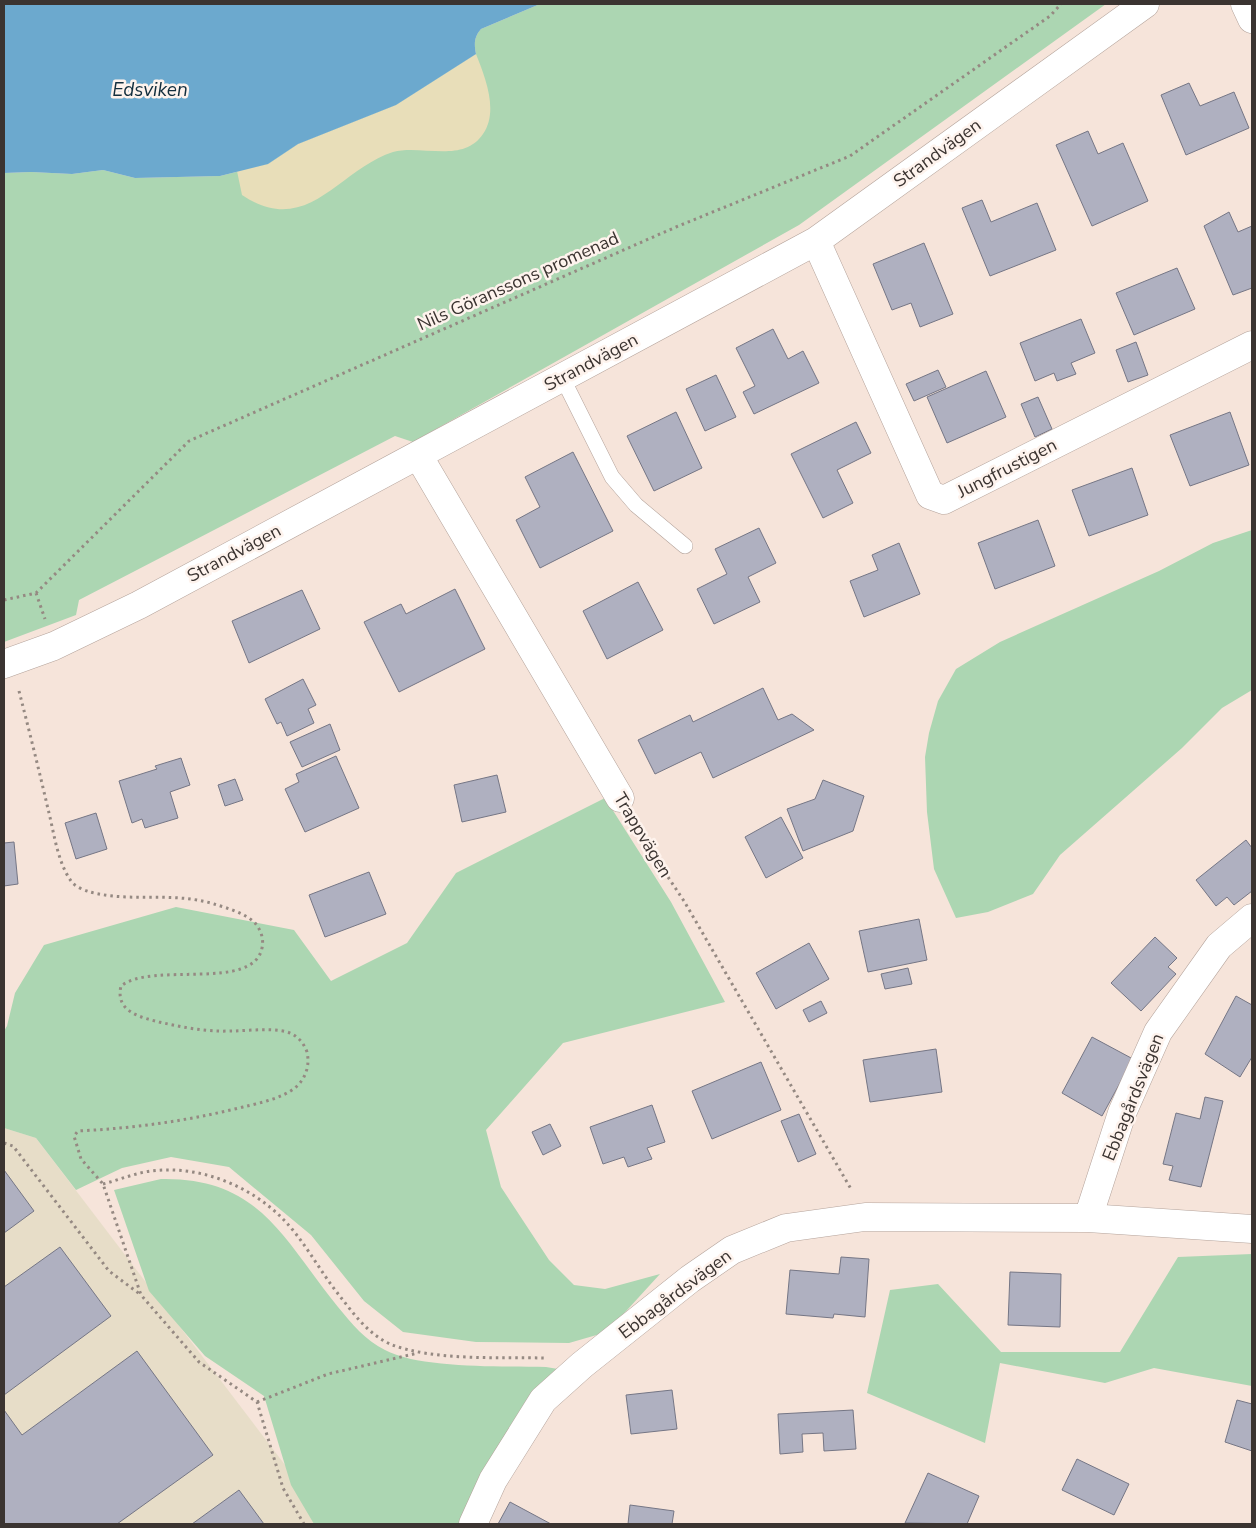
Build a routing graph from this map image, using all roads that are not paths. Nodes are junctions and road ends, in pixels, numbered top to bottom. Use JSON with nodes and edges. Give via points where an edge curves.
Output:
{"nodes":[{"id":1,"x":1145,"y":4,"type":"edge"},
{"id":2,"x":1246,"y":4,"type":"edge"},
{"id":3,"x":1252,"y":19,"type":"edge"},
{"id":4,"x":816,"y":241,"type":"junction"},
{"id":5,"x":1252,"y":345,"type":"edge"},
{"id":6,"x":562,"y":377,"type":"junction"},
{"id":7,"x":418,"y":455,"type":"junction"},
{"id":8,"x":685,"y":546,"type":"dead end"},
{"id":9,"x":11,"y":674,"type":"edge"},
{"id":10,"x":620,"y":798,"type":"road end"},
{"id":11,"x":1252,"y":918,"type":"edge"},
{"id":12,"x":1088,"y":1218,"type":"junction"},
{"id":13,"x":1252,"y":1228,"type":"edge"},
{"id":14,"x":473,"y":1524,"type":"edge"}],
"edges":[{"from":1,"to":4,"type":"street","name":"Strandvägen"},
{"from":2,"to":3,"type":"street"},
{"from":4,"to":5,"type":"street","name":"Jungfrustigen","via":[[930,495],[944,500]]},
{"from":4,"to":6,"type":"street","name":"Strandvägen"},
{"from":6,"to":7,"type":"street","name":"Strandvägen"},
{"from":6,"to":8,"type":"lane","via":[[612,477],[636,505]]},
{"from":7,"to":9,"type":"street","name":"Strandvägen","via":[[54,646]]},
{"from":7,"to":10,"type":"street","name":"Trappvägen"},
{"from":11,"to":12,"type":"street","name":"Ebbagårdsvägen","via":[[1219,946],[1158,1032],[1122,1113]]},
{"from":12,"to":13,"type":"street","name":"Ebbagårdsvägen"},
{"from":12,"to":14,"type":"street","name":"Ebbagårdsvägen","via":[[865,1217],[786,1228],[732,1250],[690,1279],[543,1400],[493,1480]]}]}
